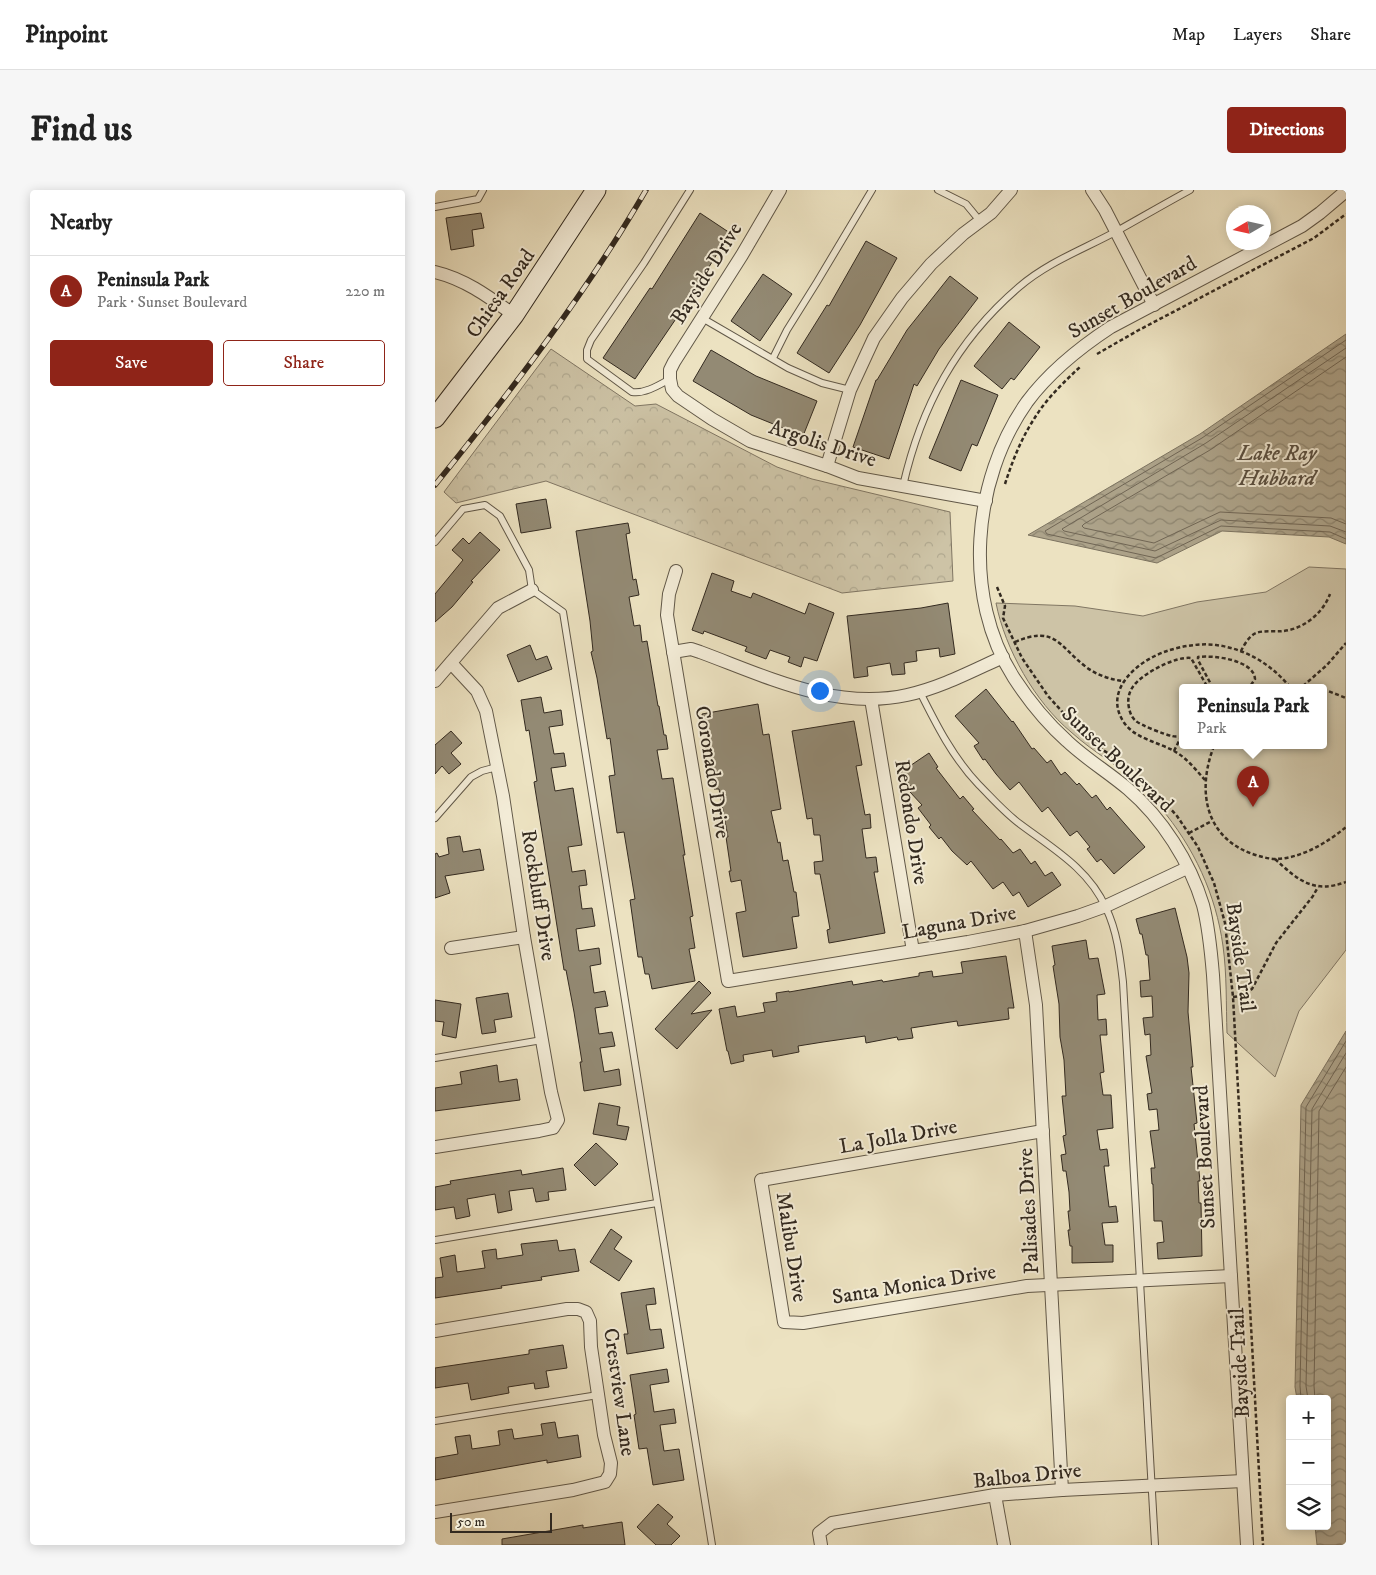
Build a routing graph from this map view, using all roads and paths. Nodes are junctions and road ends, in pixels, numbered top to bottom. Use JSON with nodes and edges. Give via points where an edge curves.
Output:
{"nodes":[{"id":1,"x":483,"y":190,"type":"edge"},
{"id":2,"x":596,"y":190,"type":"edge"},
{"id":3,"x":690,"y":190,"type":"edge"},
{"id":4,"x":780,"y":190,"type":"edge"},
{"id":5,"x":872,"y":190,"type":"edge"},
{"id":6,"x":938,"y":190,"type":"edge"},
{"id":7,"x":1011,"y":190,"type":"edge"},
{"id":8,"x":1092,"y":190,"type":"edge"},
{"id":9,"x":1190,"y":190,"type":"edge"},
{"id":10,"x":1346,"y":191,"type":"edge"},
{"id":11,"x":435,"y":207,"type":"edge"},
{"id":12,"x":1346,"y":214,"type":"edge"},
{"id":13,"x":980,"y":221,"type":"junction"},
{"id":14,"x":1116,"y":231,"type":"junction"},
{"id":15,"x":435,"y":272,"type":"edge"},
{"id":16,"x":1154,"y":305,"type":"junction"},
{"id":17,"x":514,"y":315,"type":"junction"},
{"id":18,"x":702,"y":318,"type":"junction"},
{"id":19,"x":773,"y":358,"type":"junction"},
{"id":20,"x":1091,"y":358,"type":"dead end"},
{"id":21,"x":1085,"y":363,"type":"dead end"},
{"id":22,"x":670,"y":379,"type":"junction"},
{"id":23,"x":850,"y":390,"type":"junction"},
{"id":24,"x":435,"y":418,"type":"edge"},
{"id":25,"x":827,"y":466,"type":"junction"},
{"id":26,"x":903,"y":486,"type":"junction"},
{"id":27,"x":1004,"y":486,"type":"dead end"},
{"id":28,"x":986,"y":501,"type":"junction"},
{"id":29,"x":435,"y":542,"type":"edge"},
{"id":30,"x":675,"y":571,"type":"dead end"},
{"id":31,"x":996,"y":586,"type":"dead end"},
{"id":32,"x":532,"y":590,"type":"junction"},
{"id":33,"x":1330,"y":594,"type":"dead end"},
{"id":34,"x":1015,"y":642,"type":"junction"},
{"id":35,"x":1346,"y":643,"type":"edge"},
{"id":36,"x":1241,"y":651,"type":"junction"},
{"id":37,"x":673,"y":652,"type":"junction"},
{"id":38,"x":1003,"y":658,"type":"junction"},
{"id":39,"x":451,"y":663,"type":"junction"},
{"id":40,"x":435,"y":681,"type":"edge"},
{"id":41,"x":1123,"y":681,"type":"junction"},
{"id":42,"x":1206,"y":684,"type":"edge"},
{"id":43,"x":1211,"y":684,"type":"edge"},
{"id":44,"x":1252,"y":684,"type":"edge"},
{"id":45,"x":1287,"y":684,"type":"edge"},
{"id":46,"x":1305,"y":684,"type":"edge"},
{"id":47,"x":1327,"y":691,"type":"edge"},
{"id":48,"x":920,"y":692,"type":"junction"},
{"id":49,"x":1346,"y":698,"type":"edge"},
{"id":50,"x":871,"y":699,"type":"junction"},
{"id":51,"x":1179,"y":737,"type":"edge"},
{"id":52,"x":1179,"y":742,"type":"edge"},
{"id":53,"x":1213,"y":749,"type":"edge"},
{"id":54,"x":1174,"y":751,"type":"junction"},
{"id":55,"x":497,"y":767,"type":"junction"},
{"id":56,"x":1205,"y":780,"type":"junction"},
{"id":57,"x":435,"y":818,"type":"edge"},
{"id":58,"x":1212,"y":821,"type":"junction"},
{"id":59,"x":1346,"y":827,"type":"edge"},
{"id":60,"x":1189,"y":834,"type":"junction"},
{"id":61,"x":1275,"y":859,"type":"junction"},
{"id":62,"x":1187,"y":868,"type":"junction"},
{"id":63,"x":1346,"y":882,"type":"edge"},
{"id":64,"x":1318,"y":887,"type":"junction"},
{"id":65,"x":1106,"y":906,"type":"junction"},
{"id":66,"x":1025,"y":931,"type":"junction"},
{"id":67,"x":524,"y":936,"type":"junction"},
{"id":68,"x":451,"y":948,"type":"dead end"},
{"id":69,"x":913,"y":951,"type":"junction"},
{"id":70,"x":728,"y":981,"type":"joint"},
{"id":71,"x":1233,"y":997,"type":"junction"},
{"id":72,"x":542,"y":1040,"type":"junction"},
{"id":73,"x":435,"y":1058,"type":"edge"},
{"id":74,"x":1043,"y":1131,"type":"junction"},
{"id":75,"x":435,"y":1147,"type":"edge"},
{"id":76,"x":761,"y":1180,"type":"joint"},
{"id":77,"x":657,"y":1204,"type":"junction"},
{"id":78,"x":435,"y":1240,"type":"edge"},
{"id":79,"x":1231,"y":1276,"type":"junction"},
{"id":80,"x":1140,"y":1280,"type":"junction"},
{"id":81,"x":1052,"y":1285,"type":"junction"},
{"id":82,"x":784,"y":1322,"type":"joint"},
{"id":83,"x":435,"y":1331,"type":"edge"},
{"id":84,"x":598,"y":1395,"type":"junction"},
{"id":85,"x":435,"y":1421,"type":"edge"},
{"id":86,"x":1243,"y":1481,"type":"junction"},
{"id":87,"x":1151,"y":1486,"type":"junction"},
{"id":88,"x":1062,"y":1490,"type":"junction"},
{"id":89,"x":995,"y":1496,"type":"junction"},
{"id":90,"x":435,"y":1512,"type":"edge"},
{"id":91,"x":820,"y":1539,"type":"edge"},
{"id":92,"x":712,"y":1545,"type":"edge"},
{"id":93,"x":1003,"y":1545,"type":"edge"},
{"id":94,"x":1155,"y":1545,"type":"edge"},
{"id":95,"x":1247,"y":1545,"type":"edge"},
{"id":96,"x":1263,"y":1545,"type":"edge"}],
"edges":[{"from":1,"to":11,"type":"lane","via":[[478,199]]},
{"from":2,"to":17,"type":"main road","name":"Chiesa Road"},
{"from":3,"to":22,"type":"lane","via":[[587,350],[587,359],[632,392],[653,388]]},
{"from":4,"to":18,"type":"street","name":"Bayside Drive"},
{"from":5,"to":19,"type":"lane"},
{"from":6,"to":13,"type":"lane","via":[[966,204]]},
{"from":7,"to":13,"type":"street"},
{"from":8,"to":14,"type":"street"},
{"from":9,"to":14,"type":"lane"},
{"from":10,"to":16,"type":"street","name":"Sunset Boulevard","via":[[1302,226]]},
{"from":12,"to":20,"type":"path","via":[[1314,238]]},
{"from":13,"to":23,"type":"street","via":[[931,264],[902,298],[874,338]]},
{"from":14,"to":16,"type":"street"},
{"from":14,"to":26,"type":"lane","via":[[1051,265],[1020,286],[971,338],[935,393],[911,454]]},
{"from":15,"to":17,"type":"street","via":[[469,284]]},
{"from":16,"to":28,"type":"street","name":"Sunset Boulevard","via":[[1091,340],[1043,382],[1027,402],[1006,440]]},
{"from":17,"to":24,"type":"main road","name":"Chiesa Road"},
{"from":18,"to":19,"type":"lane"},
{"from":18,"to":22,"type":"street","name":"Bayside Drive","via":[[674,362]]},
{"from":19,"to":23,"type":"lane","via":[[822,383]]},
{"from":21,"to":27,"type":"path","via":[[1061,385],[1034,419]]},
{"from":22,"to":25,"type":"street","name":"Argolis Drive","via":[[678,396],[712,419],[750,440]]},
{"from":23,"to":25,"type":"street"},
{"from":25,"to":26,"type":"street","name":"Argolis Drive","via":[[859,478]]},
{"from":26,"to":28,"type":"street","name":"Argolis Drive"},
{"from":28,"to":38,"type":"street","name":"Sunset Boulevard","via":[[981,541],[982,578],[988,616]]},
{"from":29,"to":32,"type":"lane","via":[[463,509],[485,505],[500,516],[529,570]]},
{"from":30,"to":37,"type":"street","name":"Coronado Drive","via":[[667,606]]},
{"from":31,"to":34,"type":"path","name":"Bayside Trail","via":[[1005,606],[1003,618]]},
{"from":32,"to":39,"type":"street","via":[[498,608]]},
{"from":32,"to":77,"type":"lane","via":[[563,612]]},
{"from":33,"to":36,"type":"path","via":[[1323,607],[1308,622],[1289,630],[1255,634]]},
{"from":34,"to":41,"type":"path","via":[[1038,635],[1051,637],[1091,670],[1103,677]]},
{"from":34,"to":60,"type":"path","name":"Bayside Trail","via":[[1022,658],[1049,696],[1076,726],[1151,788]]},
{"from":35,"to":46,"type":"path"},
{"from":36,"to":41,"type":"path","via":[[1215,645],[1166,651],[1135,668]]},
{"from":36,"to":45,"type":"path","via":[[1261,660]]},
{"from":37,"to":50,"type":"street","via":[[691,649],[797,688]]},
{"from":37,"to":70,"type":"street","name":"Coronado Drive"},
{"from":38,"to":48,"type":"street"},
{"from":38,"to":62,"type":"street","name":"Sunset Boulevard","via":[[1027,696],[1067,742],[1147,806],[1175,844]]},
{"from":39,"to":40,"type":"street"},
{"from":39,"to":55,"type":"street","name":"Rockbluff Drive","via":[[477,691],[486,711]]},
{"from":41,"to":54,"type":"path","via":[[1117,705],[1123,721],[1130,730]]},
{"from":42,"to":51,"type":"path","via":[[1191,658],[1187,658],[1156,669],[1135,683],[1131,690],[1128,705],[1137,722]]},
{"from":43,"to":44,"type":"path","via":[[1198,657],[1217,657],[1250,668],[1255,679]]},
{"from":47,"to":49,"type":"path"},
{"from":48,"to":50,"type":"street"},
{"from":48,"to":65,"type":"lane","via":[[937,727],[977,783],[1018,823],[1073,863]]},
{"from":50,"to":69,"type":"street","name":"Redondo Drive"},
{"from":52,"to":54,"type":"path"},
{"from":53,"to":56,"type":"path"},
{"from":54,"to":56,"type":"path"},
{"from":55,"to":57,"type":"lane","via":[[471,777]]},
{"from":55,"to":67,"type":"street","name":"Rockbluff Drive"},
{"from":56,"to":58,"type":"path"},
{"from":58,"to":60,"type":"path"},
{"from":58,"to":61,"type":"path","via":[[1220,834],[1247,853]]},
{"from":59,"to":61,"type":"path","via":[[1320,847]]},
{"from":60,"to":71,"type":"path","name":"Bayside Trail","via":[[1214,883],[1225,922]]},
{"from":61,"to":64,"type":"path","via":[[1301,881]]},
{"from":62,"to":65,"type":"street","name":"Laguna Drive"},
{"from":62,"to":79,"type":"street","name":"Sunset Boulevard","via":[[1203,905],[1211,952]]},
{"from":63,"to":64,"type":"path"},
{"from":64,"to":71,"type":"path","via":[[1275,944],[1252,989]]},
{"from":65,"to":66,"type":"street","name":"Laguna Drive"},
{"from":65,"to":80,"type":"lane","via":[[1118,945],[1123,982]]},
{"from":66,"to":69,"type":"street","name":"Laguna Drive"},
{"from":66,"to":74,"type":"street","name":"Palisades Drive","via":[[1036,1005]]},
{"from":67,"to":68,"type":"street"},
{"from":67,"to":72,"type":"street","name":"Rockbluff Drive"},
{"from":69,"to":70,"type":"street","name":"Laguna Drive"},
{"from":71,"to":96,"type":"path","name":"Bayside Trail"},
{"from":72,"to":73,"type":"lane"},
{"from":72,"to":75,"type":"street","name":"Rockbluff Drive","via":[[558,1120],[553,1128]]},
{"from":74,"to":76,"type":"street","name":"La Jolla Drive"},
{"from":74,"to":81,"type":"street","name":"Palisades Drive"},
{"from":76,"to":82,"type":"street","name":"Malibu Drive"},
{"from":77,"to":78,"type":"lane"},
{"from":77,"to":92,"type":"lane"},
{"from":79,"to":80,"type":"street","name":"Santa Monica Drive"},
{"from":79,"to":86,"type":"street","name":"Sunset Boulevard"},
{"from":80,"to":81,"type":"street","name":"Santa Monica Drive"},
{"from":80,"to":87,"type":"lane"},
{"from":81,"to":82,"type":"street","name":"Santa Monica Drive","via":[[1007,1289],[803,1323]]},
{"from":81,"to":88,"type":"street","name":"Palisades Drive"},
{"from":83,"to":84,"type":"street","name":"Crestview Lane","via":[[567,1309],[586,1312],[591,1329]]},
{"from":84,"to":85,"type":"lane"},
{"from":84,"to":90,"type":"street","name":"Crestview Lane","via":[[611,1462],[605,1482]]},
{"from":86,"to":87,"type":"street","name":"Balboa Drive"},
{"from":86,"to":95,"type":"street","name":"Sunset Boulevard"},
{"from":87,"to":88,"type":"street","name":"Balboa Drive"},
{"from":87,"to":94,"type":"lane"},
{"from":88,"to":89,"type":"street","name":"Balboa Drive"},
{"from":89,"to":91,"type":"street","name":"Balboa Drive","via":[[832,1524]]},
{"from":89,"to":93,"type":"street"}]}
